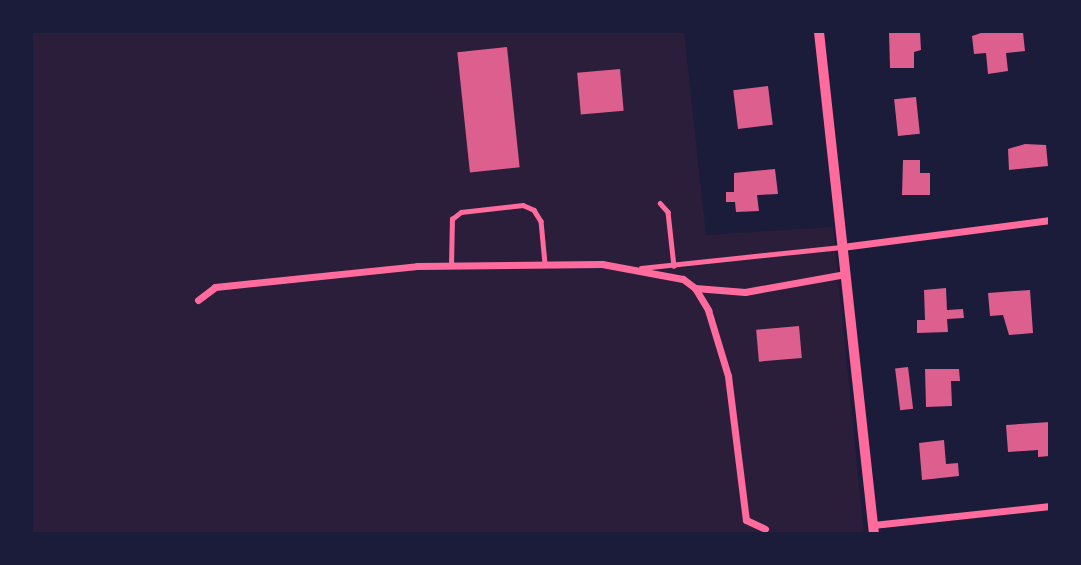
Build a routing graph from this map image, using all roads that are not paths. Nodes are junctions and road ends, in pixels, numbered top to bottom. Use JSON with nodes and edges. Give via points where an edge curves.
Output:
{"nodes":[{"id":1,"x":819,"y":32,"type":"edge"},
{"id":2,"x":660,"y":204,"type":"dead end"},
{"id":3,"x":1049,"y":220,"type":"edge"},
{"id":4,"x":842,"y":247,"type":"junction"},
{"id":5,"x":545,"y":264,"type":"junction"},
{"id":6,"x":451,"y":265,"type":"junction"},
{"id":7,"x":674,"y":266,"type":"junction"},
{"id":8,"x":633,"y":269,"type":"junction"},
{"id":9,"x":845,"y":274,"type":"junction"},
{"id":10,"x":695,"y":288,"type":"junction"},
{"id":11,"x":198,"y":300,"type":"dead end"},
{"id":12,"x":1049,"y":506,"type":"edge"},
{"id":13,"x":765,"y":529,"type":"dead end"},
{"id":14,"x":874,"y":529,"type":"edge"}],
"edges":[{"from":1,"to":4,"type":"street"},
{"from":2,"to":7,"type":"lane","via":[[668,212]]},
{"from":3,"to":4,"type":"street"},
{"from":4,"to":7,"type":"lane"},
{"from":4,"to":9,"type":"street"},
{"from":5,"to":6,"type":"street"},
{"from":5,"to":6,"type":"lane","via":[[541,221],[534,210],[523,205],[461,212],[452,219]]},
{"from":5,"to":8,"type":"street"},
{"from":6,"to":11,"type":"street","via":[[215,287]]},
{"from":7,"to":8,"type":"lane"},
{"from":8,"to":10,"type":"street","via":[[682,279]]},
{"from":9,"to":10,"type":"street","via":[[745,292]]},
{"from":9,"to":14,"type":"street"},
{"from":10,"to":13,"type":"street","via":[[708,310],[729,376],[746,520]]},
{"from":12,"to":14,"type":"street"}]}
